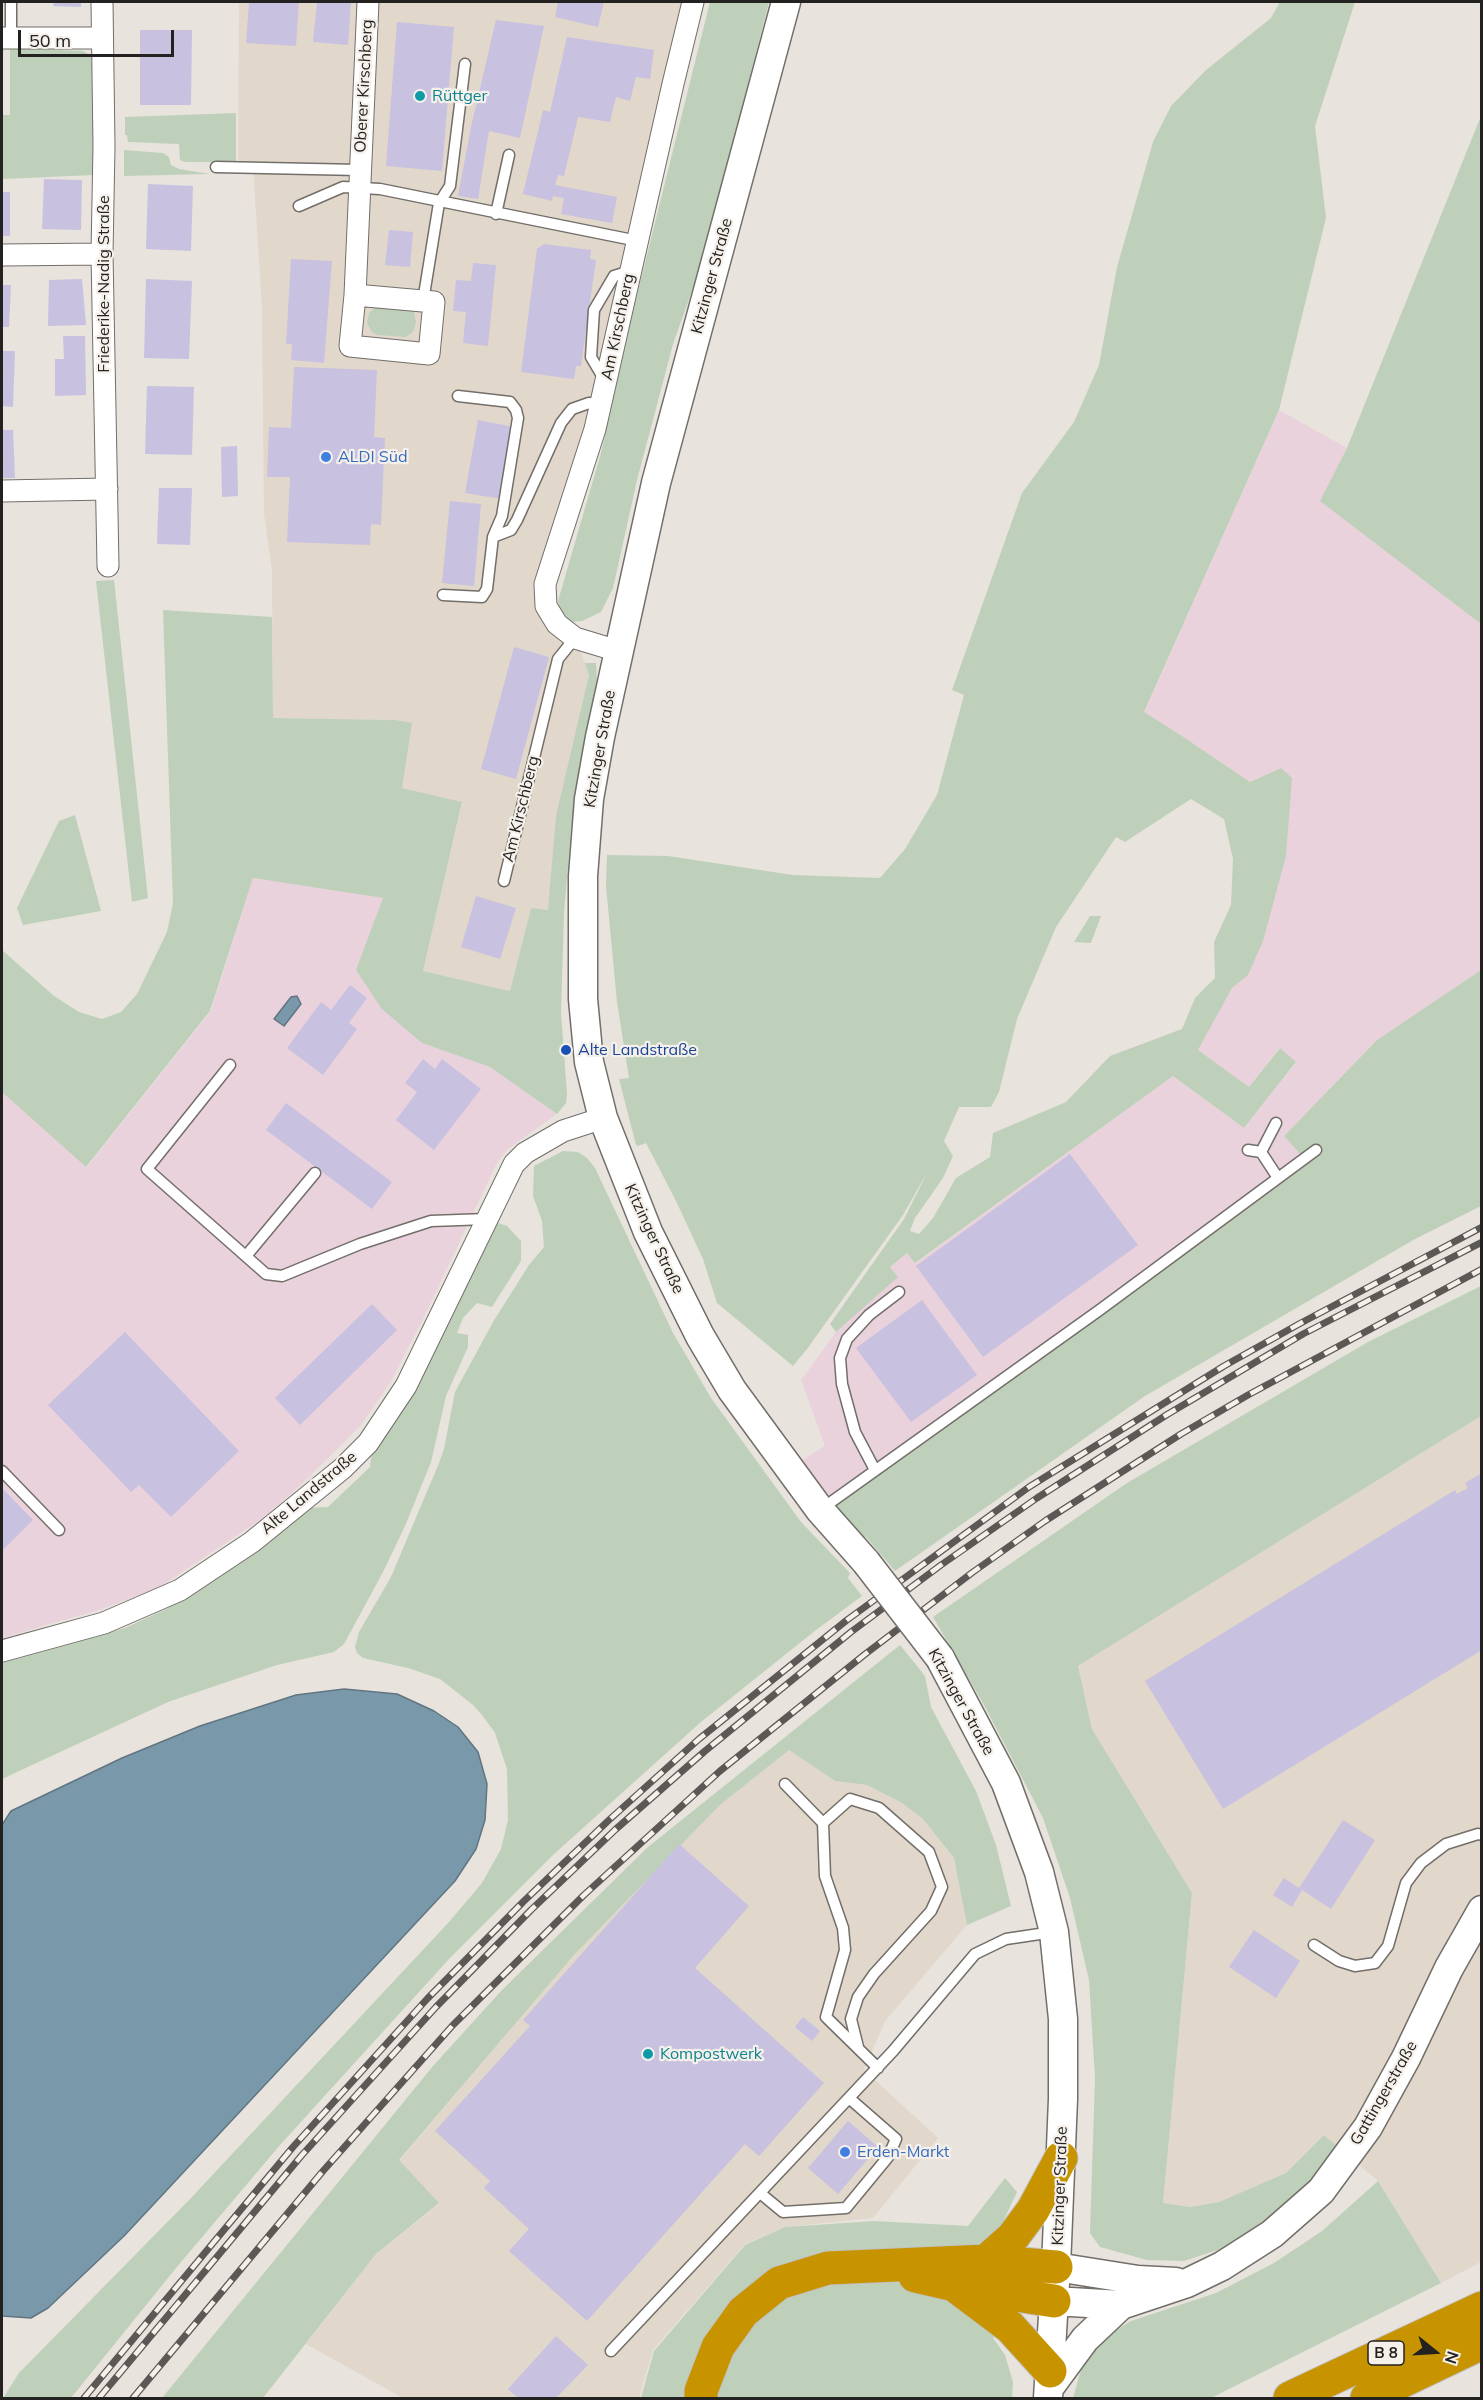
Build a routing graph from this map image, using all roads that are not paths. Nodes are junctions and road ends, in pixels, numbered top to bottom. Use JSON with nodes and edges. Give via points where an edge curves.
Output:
{"nodes":[{"id":1,"x":10,"y":2,"type":"edge"},
{"id":2,"x":102,"y":2,"type":"edge"},
{"id":3,"x":368,"y":2,"type":"edge"},
{"id":4,"x":693,"y":2,"type":"edge"},
{"id":5,"x":786,"y":2,"type":"edge"},
{"id":6,"x":6,"y":38,"type":"edge"},
{"id":7,"x":101,"y":38,"type":"junction"},
{"id":8,"x":465,"y":64,"type":"dead end"},
{"id":9,"x":508,"y":155,"type":"dead end"},
{"id":10,"x":216,"y":166,"type":"dead end"},
{"id":11,"x":360,"y":179,"type":"junction"},
{"id":12,"x":439,"y":203,"type":"junction"},
{"id":13,"x":299,"y":207,"type":"dead end"},
{"id":14,"x":496,"y":214,"type":"junction"},
{"id":15,"x":638,"y":241,"type":"junction"},
{"id":16,"x":102,"y":254,"type":"junction"},
{"id":17,"x":2,"y":255,"type":"edge"},
{"id":18,"x":355,"y":295,"type":"junction"},
{"id":19,"x":423,"y":301,"type":"junction"},
{"id":20,"x":458,"y":396,"type":"dead end"},
{"id":21,"x":601,"y":405,"type":"junction"},
{"id":22,"x":107,"y":489,"type":"junction"},
{"id":23,"x":2,"y":491,"type":"edge"},
{"id":24,"x":493,"y":537,"type":"junction"},
{"id":25,"x":108,"y":566,"type":"dead end"},
{"id":26,"x":443,"y":595,"type":"dead end"},
{"id":27,"x":575,"y":638,"type":"junction"},
{"id":28,"x":618,"y":651,"type":"junction"},
{"id":29,"x":504,"y":881,"type":"dead end"},
{"id":30,"x":230,"y":1065,"type":"dead end"},
{"id":31,"x":603,"y":1118,"type":"junction"},
{"id":32,"x":1276,"y":1123,"type":"dead end"},
{"id":33,"x":1248,"y":1150,"type":"dead end"},
{"id":34,"x":1316,"y":1150,"type":"dead end"},
{"id":35,"x":1261,"y":1152,"type":"junction"},
{"id":36,"x":315,"y":1173,"type":"dead end"},
{"id":37,"x":1278,"y":1178,"type":"junction"},
{"id":38,"x":487,"y":1219,"type":"junction"},
{"id":39,"x":246,"y":1256,"type":"junction"},
{"id":40,"x":899,"y":1292,"type":"dead end"},
{"id":41,"x":875,"y":1470,"type":"junction"},
{"id":42,"x":2,"y":1471,"type":"edge"},
{"id":43,"x":820,"y":1510,"type":"junction"},
{"id":44,"x":59,"y":1530,"type":"dead end"},
{"id":45,"x":2,"y":1651,"type":"edge"},
{"id":46,"x":784,"y":1784,"type":"dead end"},
{"id":47,"x":823,"y":1822,"type":"junction"},
{"id":48,"x":1482,"y":1835,"type":"edge"},
{"id":49,"x":1482,"y":1910,"type":"edge"},
{"id":50,"x":1054,"y":1932,"type":"junction"},
{"id":51,"x":1314,"y":1945,"type":"dead end"},
{"id":52,"x":858,"y":2047,"type":"junction"},
{"id":53,"x":878,"y":2068,"type":"junction"},
{"id":54,"x":849,"y":2098,"type":"junction"},
{"id":55,"x":1061,"y":2158,"type":"junction"},
{"id":56,"x":760,"y":2193,"type":"junction"},
{"id":57,"x":986,"y":2261,"type":"junction"},
{"id":58,"x":872,"y":2266,"type":"junction"},
{"id":59,"x":1056,"y":2267,"type":"junction"},
{"id":60,"x":1186,"y":2283,"type":"junction"},
{"id":61,"x":954,"y":2285,"type":"junction"},
{"id":62,"x":1054,"y":2301,"type":"junction"},
{"id":63,"x":1121,"y":2305,"type":"junction"},
{"id":64,"x":1482,"y":2308,"type":"edge"},
{"id":65,"x":1482,"y":2343,"type":"edge"},
{"id":66,"x":611,"y":2351,"type":"dead end"},
{"id":67,"x":1049,"y":2386,"type":"edge"},
{"id":68,"x":701,"y":2398,"type":"edge"},
{"id":69,"x":1290,"y":2398,"type":"edge"},
{"id":70,"x":1367,"y":2398,"type":"edge"}],
"edges":[{"from":1,"to":6,"type":"lane"},
{"from":2,"to":7,"type":"street","name":"Friederike-Nadig Straße"},
{"from":3,"to":11,"type":"street","name":"Oberer Kirschberg"},
{"from":4,"to":15,"type":"street","name":"Am Kirschberg"},
{"from":5,"to":28,"type":"street","name":"Kitzinger Straße","via":[[656,483]]},
{"from":6,"to":7,"type":"street"},
{"from":7,"to":16,"type":"street","name":"Friederike-Nadig Straße"},
{"from":8,"to":12,"type":"lane","via":[[450,186]]},
{"from":9,"to":14,"type":"lane"},
{"from":10,"to":11,"type":"lane","name":"Oberer Kirschberg"},
{"from":11,"to":12,"type":"lane","via":[[380,189]]},
{"from":11,"to":13,"type":"lane"},
{"from":11,"to":18,"type":"street","name":"Oberer Kirschberg"},
{"from":12,"to":14,"type":"lane"},
{"from":12,"to":19,"type":"lane"},
{"from":14,"to":15,"type":"lane"},
{"from":15,"to":21,"type":"street","name":"Am Kirschberg"},
{"from":16,"to":17,"type":"street"},
{"from":16,"to":22,"type":"street","name":"Friederike-Nadig Straße"},
{"from":18,"to":19,"type":"street"},
{"from":18,"to":19,"type":"street","name":"Oberer Kirschberg","via":[[350,346],[429,354],[434,302]]},
{"from":20,"to":24,"type":"lane","via":[[510,402],[518,418],[502,516]]},
{"from":21,"to":24,"type":"lane","via":[[584,405],[566,415],[517,520],[511,530]]},
{"from":21,"to":27,"type":"street","name":"Am Kirschberg","via":[[545,584],[546,606],[557,624]]},
{"from":22,"to":23,"type":"street"},
{"from":22,"to":25,"type":"street","name":"Friederike-Nadig Straße"},
{"from":24,"to":26,"type":"lane","via":[[487,590],[482,597]]},
{"from":27,"to":28,"type":"street","name":"Am Kirschberg"},
{"from":27,"to":29,"type":"lane","name":"Am Kirschberg","via":[[558,659]]},
{"from":28,"to":31,"type":"street","name":"Kitzinger Straße","via":[[589,799],[583,876],[583,999],[589,1062]]},
{"from":30,"to":39,"type":"lane","via":[[147,1169]]},
{"from":31,"to":38,"type":"street","name":"Alte Landstraße","via":[[563,1131],[525,1153],[514,1164]]},
{"from":31,"to":43,"type":"street","name":"Kitzinger Straße","via":[[648,1232],[700,1336],[732,1390]]},
{"from":32,"to":35,"type":"lane"},
{"from":33,"to":35,"type":"lane"},
{"from":34,"to":37,"type":"lane"},
{"from":35,"to":37,"type":"lane"},
{"from":36,"to":39,"type":"lane"},
{"from":37,"to":41,"type":"lane"},
{"from":38,"to":39,"type":"lane","via":[[431,1221],[360,1244],[282,1276],[266,1274]]},
{"from":38,"to":45,"type":"street","name":"Alte Landstraße","via":[[406,1386],[368,1443],[343,1468],[252,1542],[180,1590],[104,1623]]},
{"from":40,"to":41,"type":"lane","via":[[869,1315],[847,1339],[840,1358],[842,1384],[855,1432]]},
{"from":41,"to":43,"type":"lane"},
{"from":42,"to":44,"type":"lane"},
{"from":43,"to":50,"type":"street","name":"Kitzinger Straße","bridge":true,"via":[[940,1658],[1006,1783],[1039,1872]]},
{"from":46,"to":47,"type":"lane"},
{"from":47,"to":52,"type":"lane","via":[[825,1876],[843,1928],[845,1950],[826,2017]]},
{"from":47,"to":52,"type":"lane","via":[[850,1799],[879,1808],[929,1852],[942,1887],[931,1911],[858,1997],[851,2019]]},
{"from":48,"to":51,"type":"lane","via":[[1446,1844],[1421,1863],[1406,1883],[1388,1946],[1375,1963],[1355,1966]]},
{"from":49,"to":60,"type":"street","name":"Gattingerstraße","via":[[1368,2127],[1321,2191],[1272,2234],[1222,2266]]},
{"from":50,"to":53,"type":"lane","via":[[1006,1940],[975,1954]]},
{"from":50,"to":55,"type":"street","name":"Kitzinger Straße","via":[[1063,2019]]},
{"from":52,"to":53,"type":"lane"},
{"from":53,"to":54,"type":"lane"},
{"from":54,"to":56,"type":"lane"},
{"from":54,"to":56,"type":"lane","via":[[896,2139],[888,2157],[846,2208],[783,2212]]},
{"from":55,"to":57,"type":"highway","via":[[1034,2210],[1013,2237]]},
{"from":55,"to":59,"type":"street","name":"Kitzinger Straße"},
{"from":56,"to":66,"type":"lane"},
{"from":57,"to":58,"type":"highway"},
{"from":57,"to":59,"type":"highway"},
{"from":58,"to":61,"type":"highway"},
{"from":58,"to":68,"type":"highway","via":[[828,2268],[779,2283],[742,2312],[718,2347]]},
{"from":59,"to":60,"type":"street","name":"Gattingerstraße"},
{"from":59,"to":62,"type":"street","name":"Kitzinger Straße"},
{"from":60,"to":63,"type":"street","name":"Gattingerstraße"},
{"from":61,"to":62,"type":"highway"},
{"from":61,"to":67,"type":"highway","via":[[1010,2327]]},
{"from":62,"to":63,"type":"street","name":"Gattingerstraße"},
{"from":62,"to":67,"type":"street","name":"Kitzinger Straße"},
{"from":63,"to":67,"type":"street","via":[[1085,2339]]},
{"from":64,"to":69,"type":"highway","number":"B 8"},
{"from":65,"to":70,"type":"highway","number":"B 8"}]}
